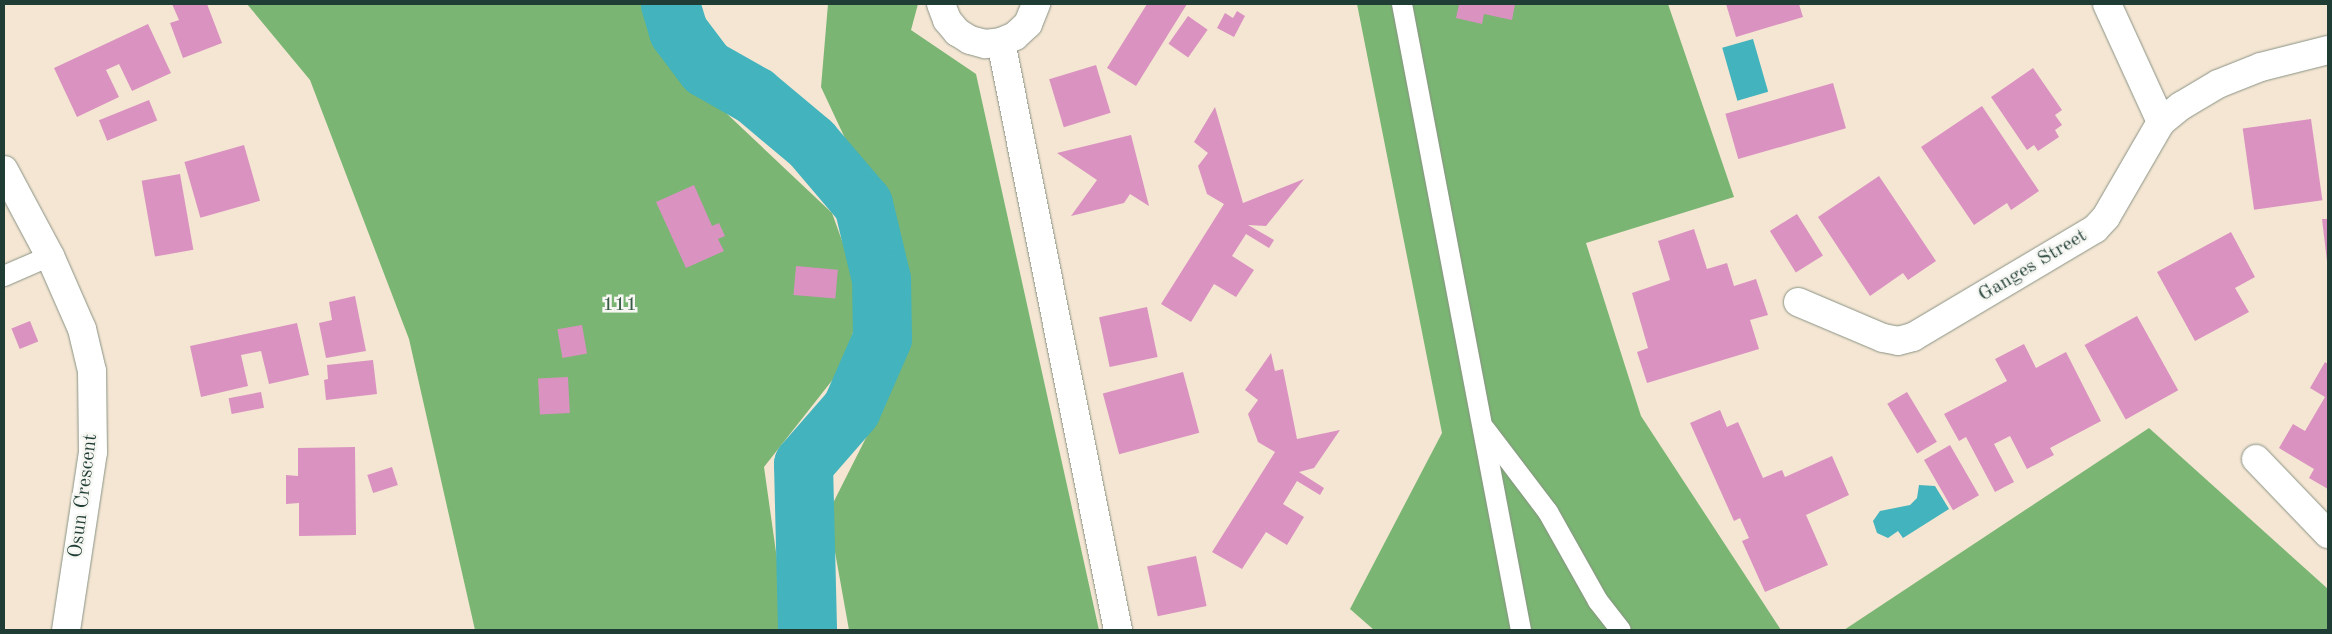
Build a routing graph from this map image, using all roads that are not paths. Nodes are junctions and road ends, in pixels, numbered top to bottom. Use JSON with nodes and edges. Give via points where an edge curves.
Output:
{"nodes":[{"id":1,"x":940,"y":4,"type":"edge"},
{"id":2,"x":1036,"y":4,"type":"edge"},
{"id":3,"x":1402,"y":4,"type":"edge"},
{"id":4,"x":2107,"y":4,"type":"edge"},
{"id":5,"x":1000,"y":42,"type":"junction"},
{"id":6,"x":2328,"y":50,"type":"edge"},
{"id":7,"x":2161,"y":122,"type":"junction"},
{"id":8,"x":4,"y":170,"type":"edge"},
{"id":9,"x":50,"y":256,"type":"junction"},
{"id":10,"x":4,"y":276,"type":"edge"},
{"id":11,"x":1798,"y":302,"type":"dead end"},
{"id":12,"x":1482,"y":425,"type":"junction"},
{"id":13,"x":2256,"y":459,"type":"dead end"},
{"id":14,"x":2328,"y":534,"type":"edge"},
{"id":15,"x":66,"y":630,"type":"edge"},
{"id":16,"x":1118,"y":630,"type":"edge"},
{"id":17,"x":1521,"y":630,"type":"edge"},
{"id":18,"x":1621,"y":630,"type":"edge"}],
"edges":[{"from":1,"to":5,"type":"street","via":[[956,32],[985,44]]},
{"from":2,"to":5,"type":"street","via":[[1028,24],[1016,36]]},
{"from":3,"to":12,"type":"lane"},
{"from":4,"to":7,"type":"street"},
{"from":5,"to":16,"type":"street"},
{"from":6,"to":7,"type":"street","name":"Ganges Street","via":[[2261,66],[2218,84]]},
{"from":7,"to":11,"type":"street","name":"Ganges Street","via":[[2106,217],[2095,229],[1913,337],[1898,341],[1883,338]]},
{"from":8,"to":9,"type":"street","name":"Osun Crescent"},
{"from":9,"to":10,"type":"lane"},
{"from":9,"to":15,"type":"street","name":"Osun Crescent","via":[[82,329],[92,371],[93,452]]},
{"from":12,"to":17,"type":"lane"},
{"from":12,"to":18,"type":"lane","via":[[1548,512],[1598,601]]},
{"from":13,"to":14,"type":"street"}]}
